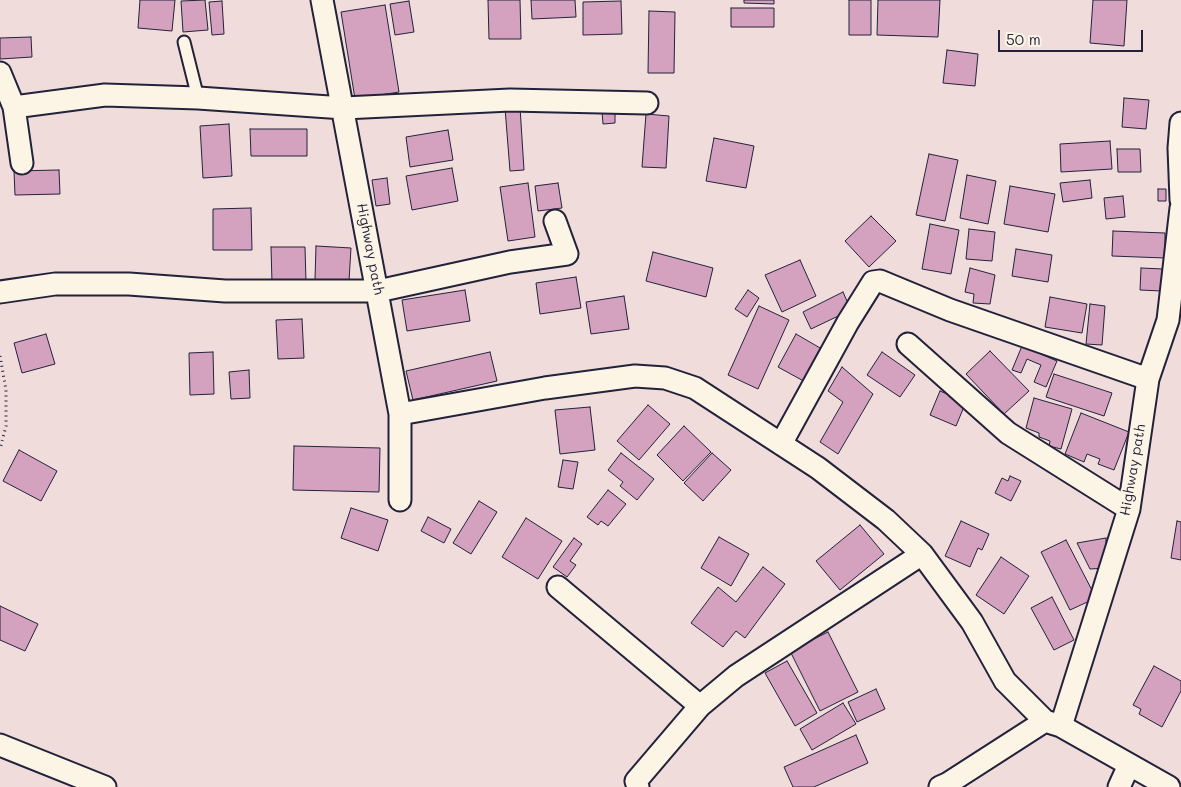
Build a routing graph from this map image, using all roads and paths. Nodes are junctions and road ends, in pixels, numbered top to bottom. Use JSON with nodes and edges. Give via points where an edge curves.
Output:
{"nodes":[{"id":1,"x":322,"y":0,"type":"edge"},
{"id":2,"x":184,"y":42,"type":"dead end"},
{"id":3,"x":0,"y":73,"type":"edge"},
{"id":4,"x":198,"y":98,"type":"junction"},
{"id":5,"x":648,"y":103,"type":"dead end"},
{"id":6,"x":14,"y":107,"type":"junction"},
{"id":7,"x":344,"y":108,"type":"junction"},
{"id":8,"x":1181,"y":123,"type":"edge"},
{"id":9,"x":22,"y":163,"type":"dead end"},
{"id":10,"x":1181,"y":200,"type":"edge"},
{"id":11,"x":1181,"y":208,"type":"edge"},
{"id":12,"x":555,"y":221,"type":"dead end"},
{"id":13,"x":0,"y":292,"type":"edge"},
{"id":14,"x":378,"y":292,"type":"junction"},
{"id":15,"x":1174,"y":321,"type":"edge"},
{"id":16,"x":908,"y":344,"type":"dead end"},
{"id":17,"x":0,"y":356,"type":"edge"},
{"id":18,"x":1148,"y":378,"type":"junction"},
{"id":19,"x":400,"y":414,"type":"junction"},
{"id":20,"x":781,"y":444,"type":"junction"},
{"id":21,"x":0,"y":450,"type":"edge"},
{"id":22,"x":400,"y":500,"type":"dead end"},
{"id":23,"x":1129,"y":509,"type":"junction"},
{"id":24,"x":922,"y":554,"type":"junction"},
{"id":25,"x":558,"y":587,"type":"dead end"},
{"id":26,"x":700,"y":706,"type":"junction"},
{"id":27,"x":1053,"y":724,"type":"junction"},
{"id":28,"x":0,"y":745,"type":"edge"},
{"id":29,"x":1128,"y":765,"type":"junction"},
{"id":30,"x":105,"y":787,"type":"edge"},
{"id":31,"x":638,"y":787,"type":"edge"},
{"id":32,"x":940,"y":787,"type":"edge"},
{"id":33,"x":1119,"y":787,"type":"edge"},
{"id":34,"x":1169,"y":787,"type":"edge"}],
"edges":[{"from":1,"to":7,"type":"street","name":"Highway path"},
{"from":2,"to":4,"type":"lane"},
{"from":3,"to":6,"type":"street"},
{"from":4,"to":6,"type":"street","via":[[105,95]]},
{"from":4,"to":7,"type":"street"},
{"from":5,"to":7,"type":"street","via":[[510,100]]},
{"from":6,"to":9,"type":"street"},
{"from":7,"to":14,"type":"street","name":"Highway path"},
{"from":8,"to":10,"type":"street"},
{"from":11,"to":15,"type":"street","name":"Highway path"},
{"from":12,"to":14,"type":"street","via":[[567,254],[510,262]]},
{"from":13,"to":14,"type":"street","via":[[55,284],[129,284],[225,291]]},
{"from":14,"to":19,"type":"street","name":"Highway path"},
{"from":15,"to":18,"type":"street","name":"Highway path"},
{"from":16,"to":23,"type":"street","via":[[1008,433]]},
{"from":17,"to":21,"type":"path","via":[[6,390],[6,426]]},
{"from":18,"to":20,"type":"street","via":[[950,310],[880,281],[874,282],[848,322]]},
{"from":18,"to":23,"type":"street","name":"Highway path"},
{"from":19,"to":20,"type":"street","via":[[545,388],[634,376],[665,378],[695,388]]},
{"from":19,"to":22,"type":"street","name":"Highway path"},
{"from":20,"to":24,"type":"street","via":[[886,520]]},
{"from":23,"to":27,"type":"street","name":"Highway path"},
{"from":24,"to":26,"type":"street","via":[[736,676]]},
{"from":24,"to":27,"type":"street","via":[[972,622],[1005,681]]},
{"from":25,"to":26,"type":"street"},
{"from":26,"to":31,"type":"street","via":[[636,781]]},
{"from":27,"to":29,"type":"street"},
{"from":27,"to":32,"type":"street"},
{"from":28,"to":30,"type":"street"},
{"from":29,"to":33,"type":"street"},
{"from":29,"to":34,"type":"street"}]}
